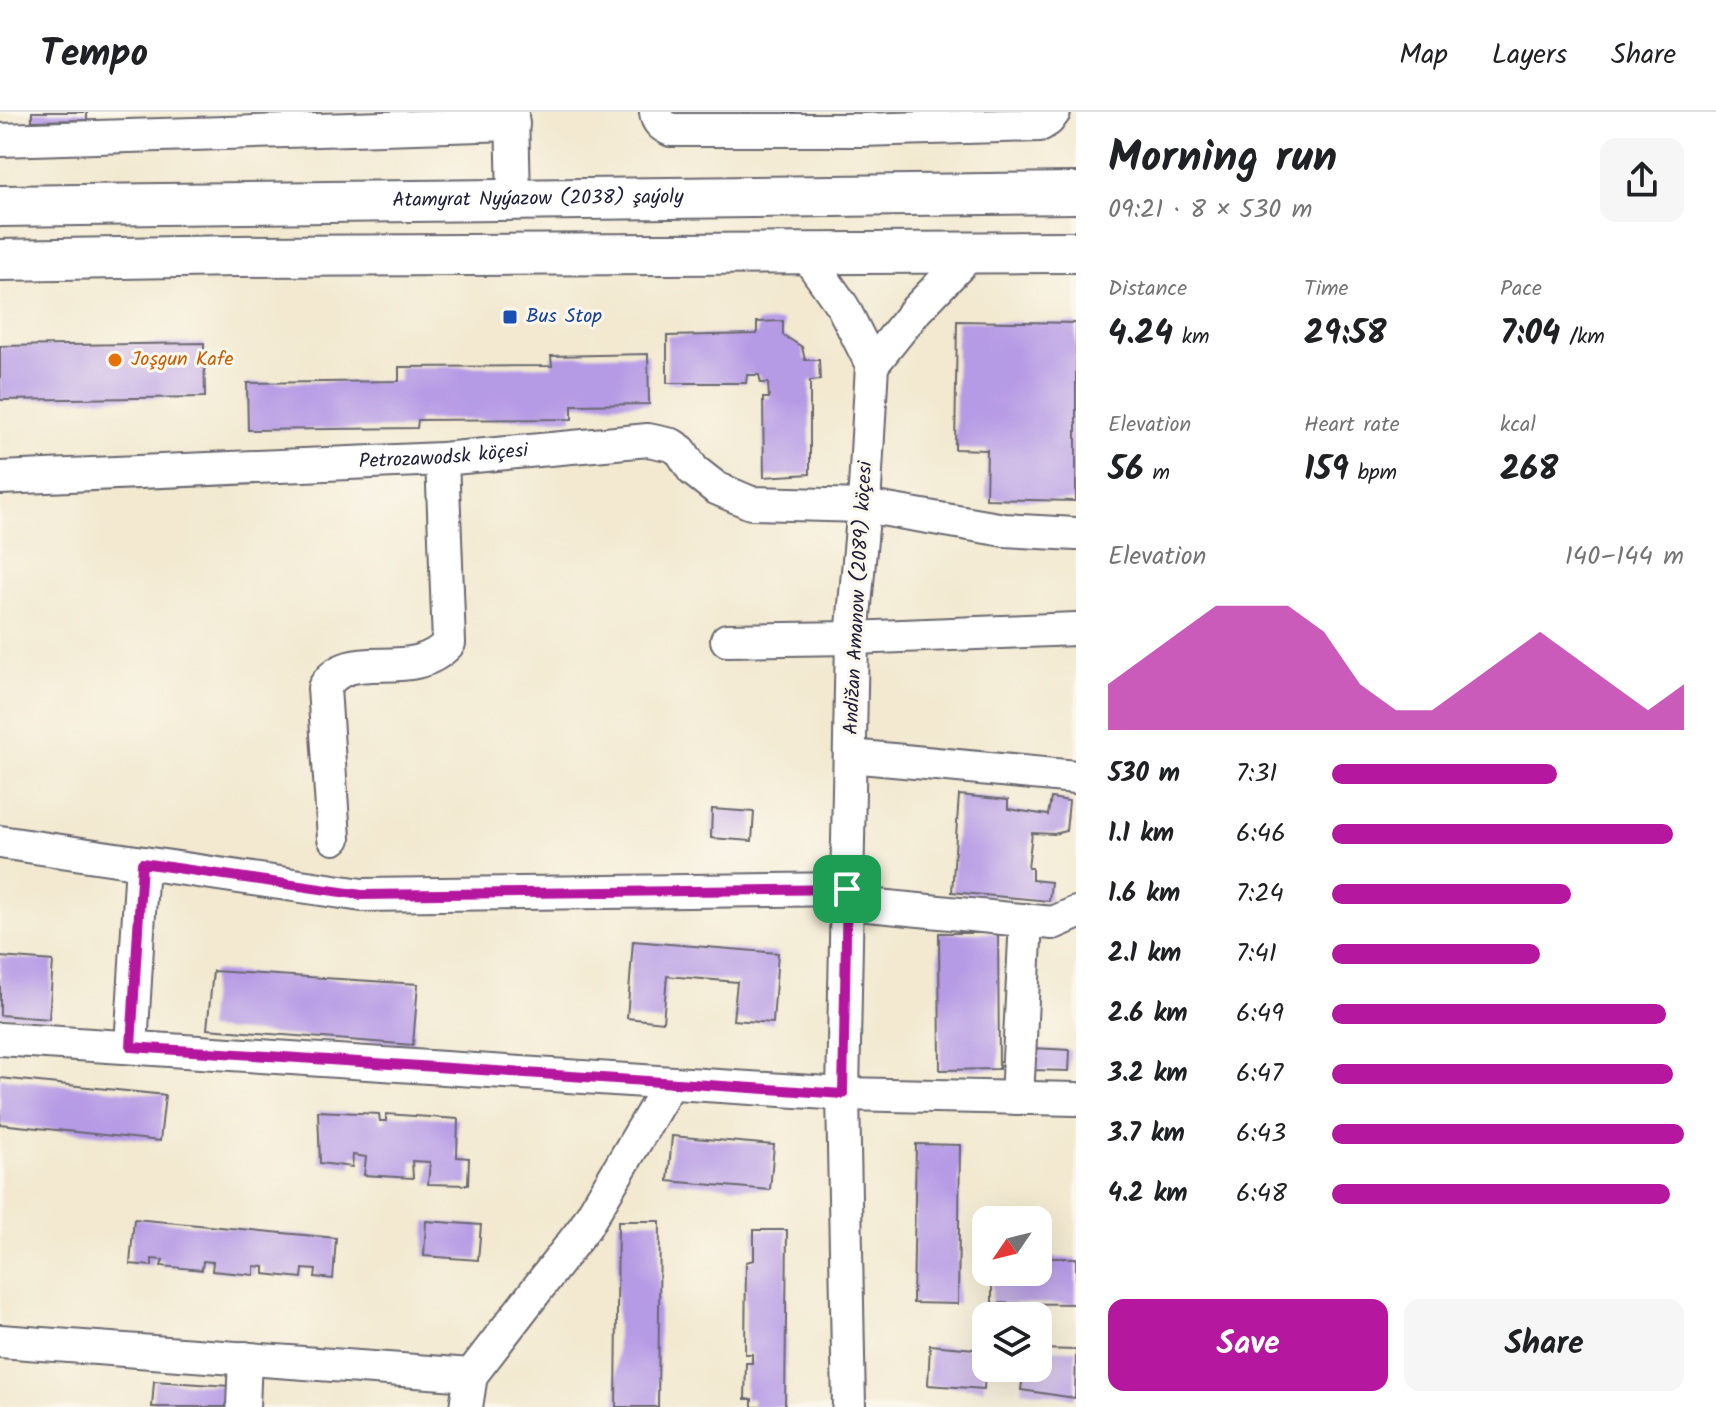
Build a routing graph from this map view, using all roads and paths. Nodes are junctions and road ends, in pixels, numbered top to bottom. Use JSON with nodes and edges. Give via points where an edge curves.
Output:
{"nodes":[{"id":1,"x":656,"y":112,"type":"edge"},
{"id":2,"x":1054,"y":112,"type":"edge"},
{"id":3,"x":512,"y":118,"type":"edge"},
{"id":4,"x":0,"y":140,"type":"edge"},
{"id":5,"x":1076,"y":193,"type":"edge"},
{"id":6,"x":514,"y":200,"type":"junction"},
{"id":7,"x":0,"y":206,"type":"edge"},
{"id":8,"x":972,"y":252,"type":"junction"},
{"id":9,"x":1076,"y":252,"type":"edge"},
{"id":10,"x":805,"y":253,"type":"junction"},
{"id":11,"x":0,"y":260,"type":"edge"},
{"id":12,"x":872,"y":365,"type":"junction"},
{"id":13,"x":442,"y":459,"type":"junction"},
{"id":14,"x":0,"y":478,"type":"edge"},
{"id":15,"x":864,"y":506,"type":"junction"},
{"id":16,"x":1076,"y":534,"type":"edge"},
{"id":17,"x":1076,"y":629,"type":"edge"},
{"id":18,"x":852,"y":638,"type":"junction"},
{"id":19,"x":727,"y":640,"type":"dead end"},
{"id":20,"x":850,"y":756,"type":"junction"},
{"id":21,"x":1076,"y":777,"type":"edge"},
{"id":22,"x":334,"y":838,"type":"dead end"},
{"id":23,"x":0,"y":842,"type":"edge"},
{"id":24,"x":142,"y":863,"type":"junction"},
{"id":25,"x":847,"y":896,"type":"junction"},
{"id":26,"x":1076,"y":913,"type":"edge"},
{"id":27,"x":1026,"y":920,"type":"junction"},
{"id":28,"x":0,"y":1039,"type":"edge"},
{"id":29,"x":131,"y":1047,"type":"junction"},
{"id":30,"x":670,"y":1083,"type":"junction"},
{"id":31,"x":843,"y":1094,"type":"junction"},
{"id":32,"x":1017,"y":1098,"type":"junction"},
{"id":33,"x":1076,"y":1099,"type":"edge"},
{"id":34,"x":0,"y":1341,"type":"edge"},
{"id":35,"x":245,"y":1358,"type":"junction"},
{"id":36,"x":471,"y":1375,"type":"junction"},
{"id":37,"x":243,"y":1407,"type":"edge"},
{"id":38,"x":466,"y":1407,"type":"edge"},
{"id":39,"x":849,"y":1407,"type":"edge"}],
"edges":[{"from":1,"to":2,"type":"street","via":[[671,130],[860,130],[1040,125]]},
{"from":3,"to":4,"type":"street"},
{"from":3,"to":6,"type":"street"},
{"from":5,"to":6,"type":"main road","name":"Atamyrat Nyýazow (2038) şaýoly"},
{"from":6,"to":7,"type":"main road","name":"Atamyrat Nyýazow (2038) şaýoly"},
{"from":8,"to":9,"type":"main road"},
{"from":8,"to":10,"type":"main road"},
{"from":8,"to":12,"type":"street"},
{"from":10,"to":11,"type":"main road"},
{"from":10,"to":12,"type":"street","name":"Andižan Amanow (2089) köçesi","via":[[843,307]]},
{"from":12,"to":15,"type":"street","name":"Andižan Amanow (2089) köçesi"},
{"from":13,"to":14,"type":"street","name":"Petrozawodsk köçesi"},
{"from":13,"to":15,"type":"street","name":"Petrozawodsk köçesi","via":[[648,440],[672,445],[716,488],[751,503]]},
{"from":13,"to":22,"type":"street","via":[[449,643],[419,663],[350,666],[330,677],[324,688]]},
{"from":15,"to":16,"type":"street","name":"Petrozawodsk köçesi","via":[[1004,530]]},
{"from":15,"to":18,"type":"street","name":"Andižan Amanow (2089) köçesi"},
{"from":17,"to":18,"type":"street"},
{"from":18,"to":19,"type":"street"},
{"from":18,"to":20,"type":"street","name":"Andižan Amanow (2089) köçesi"},
{"from":20,"to":21,"type":"street"},
{"from":20,"to":25,"type":"street","name":"Andižan Amanow (2089) köçesi"},
{"from":23,"to":24,"type":"street"},
{"from":24,"to":25,"type":"street","via":[[362,895]]},
{"from":24,"to":29,"type":"street"},
{"from":25,"to":27,"type":"street"},
{"from":25,"to":31,"type":"street","name":"Andižan Amanow (2089) köçesi"},
{"from":26,"to":27,"type":"street","via":[[1053,923]]},
{"from":27,"to":32,"type":"street"},
{"from":28,"to":29,"type":"street"},
{"from":29,"to":30,"type":"street"},
{"from":30,"to":31,"type":"street"},
{"from":30,"to":36,"type":"street","via":[[585,1227]]},
{"from":31,"to":32,"type":"street"},
{"from":31,"to":39,"type":"street","name":"Andižan Amanow (2089) köçesi"},
{"from":32,"to":33,"type":"street"},
{"from":34,"to":35,"type":"street"},
{"from":35,"to":36,"type":"street"},
{"from":35,"to":37,"type":"street"},
{"from":36,"to":38,"type":"street"}]}
